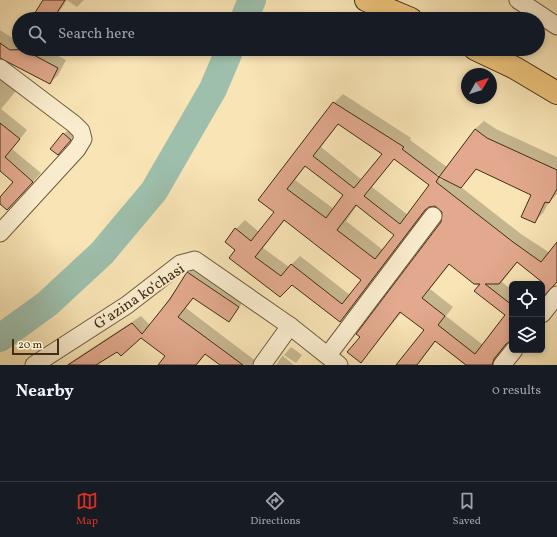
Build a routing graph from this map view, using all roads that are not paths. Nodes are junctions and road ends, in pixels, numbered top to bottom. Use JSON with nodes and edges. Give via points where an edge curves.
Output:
{"nodes":[{"id":1,"x":366,"y":0,"type":"edge"},
{"id":2,"x":518,"y":0,"type":"edge"},
{"id":3,"x":395,"y":12,"type":"edge"},
{"id":4,"x":536,"y":12,"type":"edge"},
{"id":5,"x":545,"y":18,"type":"edge"},
{"id":6,"x":557,"y":26,"type":"edge"},
{"id":7,"x":490,"y":56,"type":"edge"},
{"id":8,"x":0,"y":68,"type":"edge"},
{"id":9,"x":515,"y":68,"type":"junction"},
{"id":10,"x":557,"y":84,"type":"edge"},
{"id":11,"x":557,"y":93,"type":"edge"},
{"id":12,"x":557,"y":109,"type":"edge"},
{"id":13,"x":433,"y":216,"type":"dead end"},
{"id":14,"x":0,"y":233,"type":"edge"},
{"id":15,"x":557,"y":295,"type":"edge"},
{"id":16,"x":545,"y":310,"type":"edge"},
{"id":17,"x":290,"y":326,"type":"junction"},
{"id":18,"x":512,"y":353,"type":"edge"},
{"id":19,"x":333,"y":360,"type":"edge"},
{"id":20,"x":34,"y":365,"type":"edge"},
{"id":21,"x":262,"y":365,"type":"edge"},
{"id":22,"x":502,"y":365,"type":"edge"}],
"edges":[{"from":1,"to":3,"type":"main road"},
{"from":2,"to":4,"type":"street"},
{"from":5,"to":6,"type":"street"},
{"from":7,"to":9,"type":"main road"},
{"from":8,"to":14,"type":"street","via":[[74,124],[82,131],[83,140]]},
{"from":9,"to":10,"type":"main road"},
{"from":9,"to":11,"type":"main road"},
{"from":9,"to":12,"type":"main road"},
{"from":13,"to":19,"type":"street"},
{"from":15,"to":16,"type":"street"},
{"from":17,"to":19,"type":"street","name":"Gʻazina koʻchasi"},
{"from":17,"to":20,"type":"street","name":"Gʻazina koʻchasi","via":[[195,260],[180,264],[127,305]]},
{"from":17,"to":21,"type":"street"},
{"from":18,"to":22,"type":"street"}]}
